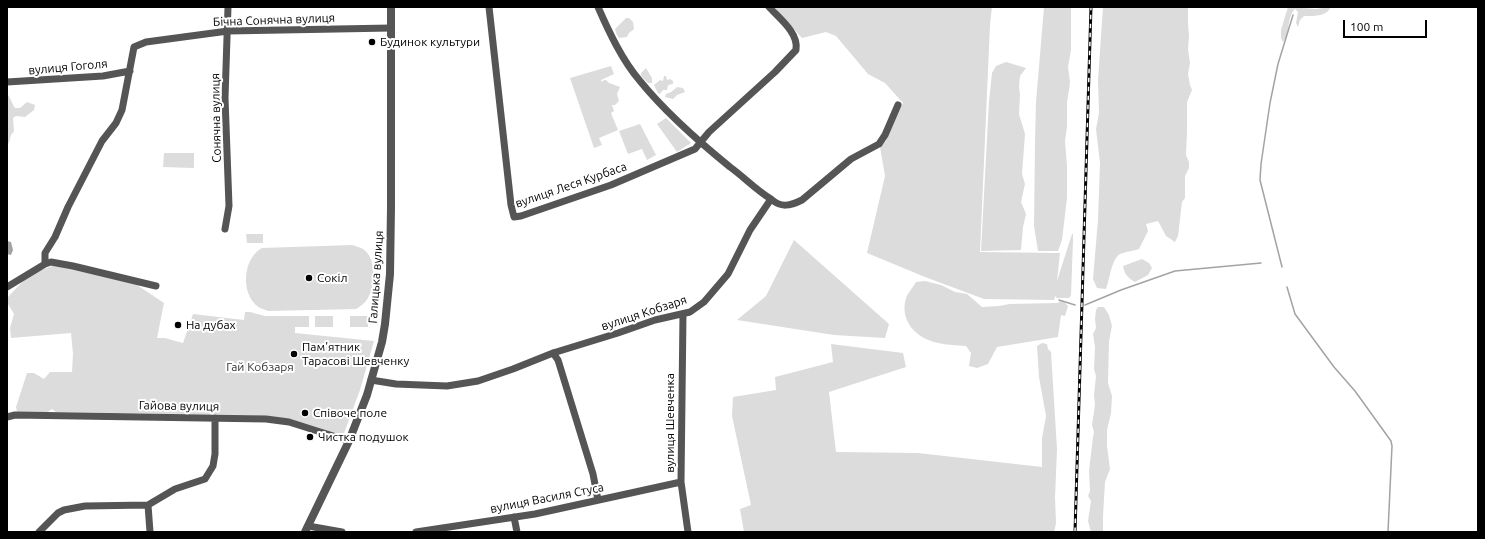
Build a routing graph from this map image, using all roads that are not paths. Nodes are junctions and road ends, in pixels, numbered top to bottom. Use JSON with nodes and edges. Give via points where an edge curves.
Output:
{"nodes":[{"id":1,"x":228,"y":7,"type":"edge"},
{"id":2,"x":391,"y":7,"type":"edge"},
{"id":3,"x":489,"y":7,"type":"edge"},
{"id":4,"x":598,"y":7,"type":"edge"},
{"id":5,"x":769,"y":7,"type":"edge"},
{"id":6,"x":391,"y":28,"type":"junction"},
{"id":7,"x":228,"y":31,"type":"junction"},
{"id":8,"x":130,"y":71,"type":"junction"},
{"id":9,"x":7,"y":82,"type":"edge"},
{"id":10,"x":898,"y":105,"type":"dead end"},
{"id":11,"x":700,"y":143,"type":"junction"},
{"id":12,"x":771,"y":199,"type":"junction"},
{"id":13,"x":225,"y":229,"type":"dead end"},
{"id":14,"x":45,"y":264,"type":"junction"},
{"id":15,"x":156,"y":286,"type":"dead end"},
{"id":16,"x":7,"y":287,"type":"edge"},
{"id":17,"x":682,"y":314,"type":"junction"},
{"id":18,"x":553,"y":353,"type":"junction"},
{"id":19,"x":371,"y":380,"type":"junction"},
{"id":20,"x":7,"y":416,"type":"edge"},
{"id":21,"x":214,"y":418,"type":"junction"},
{"id":22,"x":348,"y":441,"type":"junction"},
{"id":23,"x":681,"y":482,"type":"junction"},
{"id":24,"x":598,"y":500,"type":"junction"},
{"id":25,"x":148,"y":506,"type":"junction"},
{"id":26,"x":514,"y":517,"type":"junction"},
{"id":27,"x":307,"y":529,"type":"edge"},
{"id":28,"x":39,"y":532,"type":"edge"},
{"id":29,"x":150,"y":532,"type":"edge"},
{"id":30,"x":342,"y":532,"type":"edge"},
{"id":31,"x":416,"y":532,"type":"edge"},
{"id":32,"x":517,"y":532,"type":"edge"},
{"id":33,"x":688,"y":532,"type":"edge"}],
"edges":[{"from":1,"to":7,"type":"street","name":"Сонячна вулиця"},
{"from":2,"to":6,"type":"street","name":"Галицька вулиця"},
{"from":3,"to":11,"type":"street","name":"вулиця Леся Курбаса","via":[[514,217],[612,185],[695,149]]},
{"from":4,"to":11,"type":"street","via":[[639,81]]},
{"from":5,"to":11,"type":"street","name":"вулиця Леся Курбаса","via":[[793,33],[797,45],[794,54],[725,116]]},
{"from":6,"to":7,"type":"street","name":"Бічна Сонячна вулиця"},
{"from":6,"to":19,"type":"street","name":"Галицька вулиця","via":[[390,274],[383,336]]},
{"from":7,"to":8,"type":"street","name":"Бічна Сонячна вулиця","via":[[146,42],[134,47]]},
{"from":7,"to":13,"type":"street","name":"Сонячна вулиця","via":[[225,98],[229,206]]},
{"from":8,"to":9,"type":"street","name":"вулиця Гоголя","via":[[103,76]]},
{"from":8,"to":14,"type":"street","name":"Бічна Сонячна вулиця","via":[[122,110],[116,123],[102,141],[45,253]]},
{"from":10,"to":12,"type":"street","via":[[879,144],[851,159],[795,204],[776,204]]},
{"from":11,"to":12,"type":"street"},
{"from":12,"to":17,"type":"street","name":"вулиця Кобзаря","via":[[750,230],[728,274],[719,286],[704,302],[690,312]]},
{"from":14,"to":15,"type":"street","via":[[51,262],[73,266]]},
{"from":14,"to":16,"type":"street"},
{"from":17,"to":18,"type":"street","name":"вулиця Кобзаря","via":[[654,320]]},
{"from":17,"to":23,"type":"street","name":"вулиця Шевченка"},
{"from":18,"to":19,"type":"street","name":"вулиця Кобзаря","via":[[478,381],[447,386],[396,384]]},
{"from":18,"to":24,"type":"street","via":[[558,360],[593,474]]},
{"from":19,"to":22,"type":"street","name":"Галицька вулиця"},
{"from":20,"to":21,"type":"street","name":"Гайова вулиця"},
{"from":21,"to":22,"type":"street","name":"Гайова вулиця","via":[[289,422]]},
{"from":21,"to":25,"type":"street","via":[[215,454],[209,474],[205,479],[175,489]]},
{"from":22,"to":27,"type":"street","name":"Галицька вулиця"},
{"from":23,"to":24,"type":"street","name":"вулиця Василя Стуса"},
{"from":23,"to":33,"type":"street","name":"вулиця Шевченка"},
{"from":24,"to":26,"type":"street","name":"вулиця Василя Стуса"},
{"from":25,"to":28,"type":"street","via":[[71,507],[58,513]]},
{"from":25,"to":29,"type":"street"},
{"from":26,"to":31,"type":"street","name":"вулиця Василя Стуса"},
{"from":26,"to":32,"type":"street"},
{"from":27,"to":30,"type":"street"}]}
